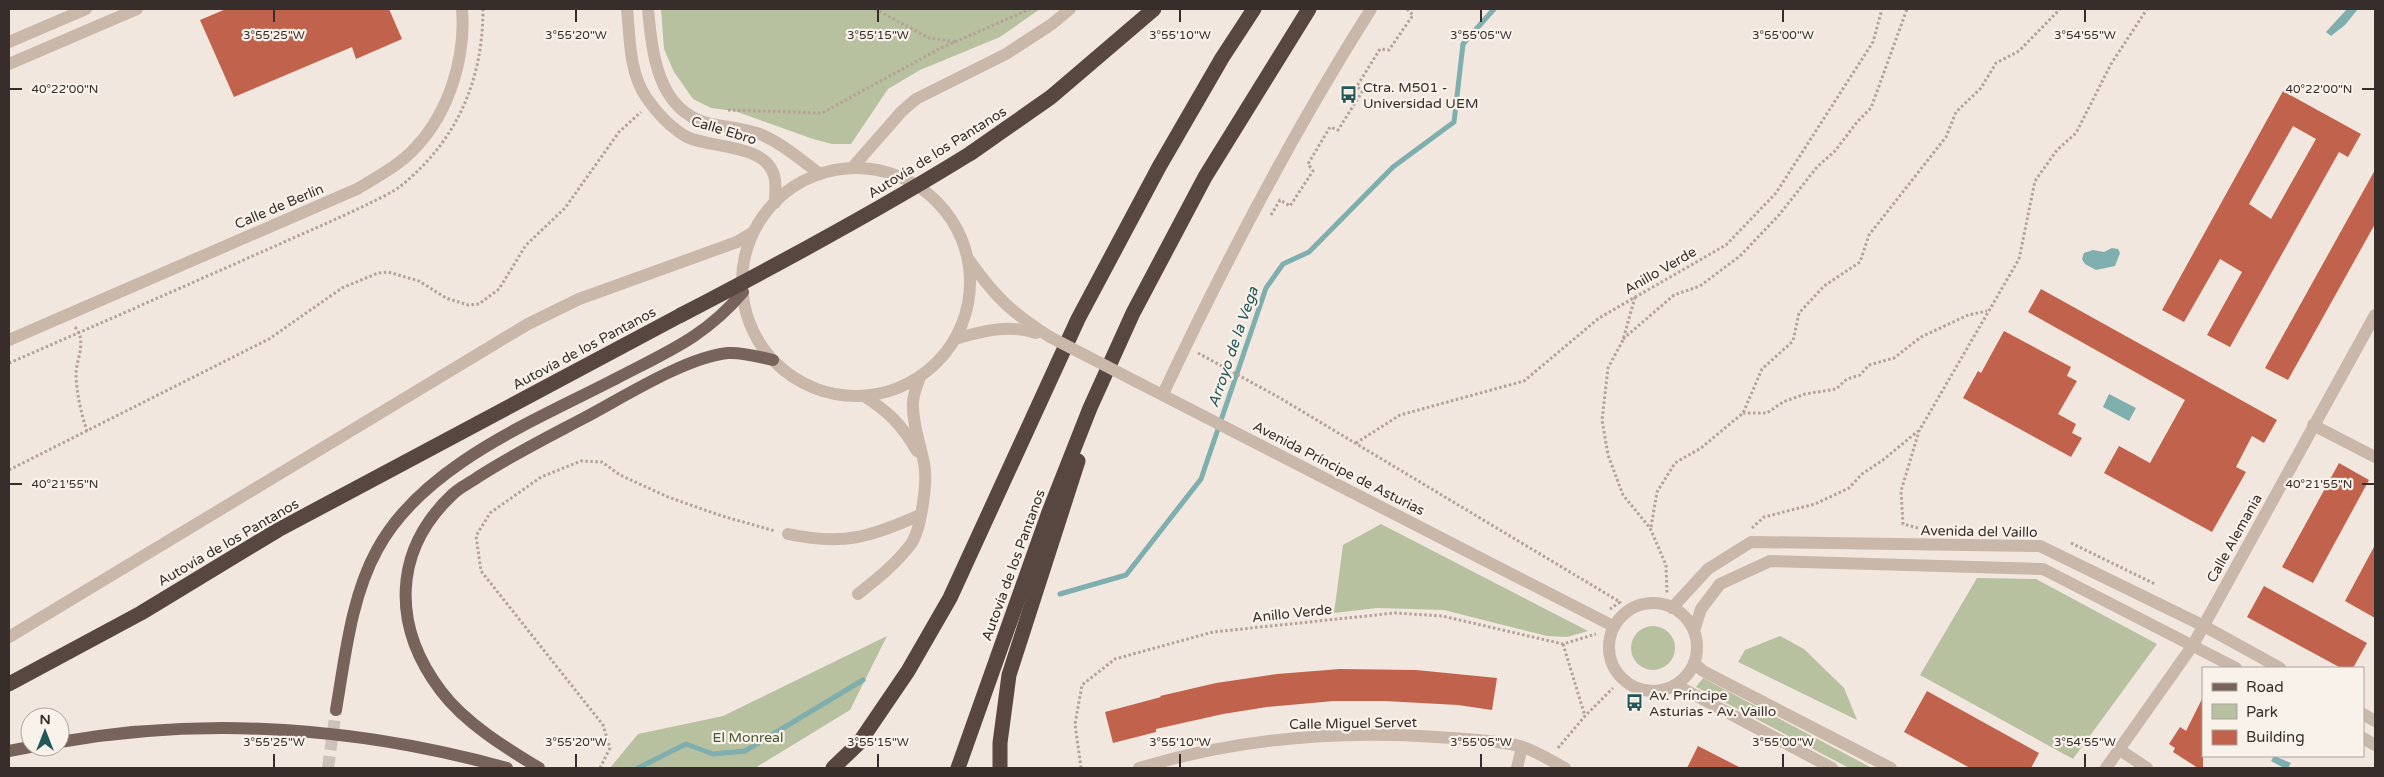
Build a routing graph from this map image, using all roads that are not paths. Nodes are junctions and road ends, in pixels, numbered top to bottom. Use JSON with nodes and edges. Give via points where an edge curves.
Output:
{"nodes":[{"id":1,"x":137,"y":9,"type":"edge"},
{"id":2,"x":462,"y":9,"type":"edge"},
{"id":3,"x":627,"y":9,"type":"edge"},
{"id":4,"x":648,"y":9,"type":"edge"},
{"id":5,"x":1070,"y":9,"type":"edge"},
{"id":6,"x":1154,"y":9,"type":"edge"},
{"id":7,"x":1254,"y":9,"type":"edge"},
{"id":8,"x":1309,"y":9,"type":"edge"},
{"id":9,"x":1372,"y":9,"type":"edge"},
{"id":10,"x":80,"y":10,"type":"edge"},
{"id":11,"x":9,"y":42,"type":"edge"},
{"id":12,"x":9,"y":64,"type":"edge"},
{"id":13,"x":852,"y":168,"type":"junction"},
{"id":14,"x":820,"y":174,"type":"junction"},
{"id":15,"x":775,"y":203,"type":"junction"},
{"id":16,"x":752,"y":233,"type":"junction"},
{"id":17,"x":969,"y":260,"type":"junction"},
{"id":18,"x":743,"y":292,"type":"junction"},
{"id":19,"x":2375,"y":315,"type":"edge"},
{"id":20,"x":1050,"y":337,"type":"junction"},
{"id":21,"x":956,"y":339,"type":"junction"},
{"id":22,"x":9,"y":340,"type":"edge"},
{"id":23,"x":773,"y":360,"type":"junction"},
{"id":24,"x":920,"y":377,"type":"junction"},
{"id":25,"x":1163,"y":394,"type":"junction"},
{"id":26,"x":864,"y":396,"type":"junction"},
{"id":27,"x":1090,"y":408,"type":"junction"},
{"id":28,"x":2313,"y":425,"type":"junction"},
{"id":29,"x":2375,"y":456,"type":"edge"},
{"id":30,"x":925,"y":465,"type":"junction"},
{"id":31,"x":920,"y":515,"type":"junction"},
{"id":32,"x":788,"y":534,"type":"road end"},
{"id":33,"x":858,"y":594,"type":"dead end"},
{"id":34,"x":1672,"y":608,"type":"junction"},
{"id":35,"x":1614,"y":626,"type":"junction"},
{"id":36,"x":2204,"y":626,"type":"junction"},
{"id":37,"x":1694,"y":631,"type":"junction"},
{"id":38,"x":9,"y":637,"type":"edge"},
{"id":39,"x":2193,"y":645,"type":"junction"},
{"id":40,"x":1694,"y":663,"type":"junction"},
{"id":41,"x":2234,"y":667,"type":"edge"},
{"id":42,"x":2278,"y":667,"type":"edge"},
{"id":43,"x":9,"y":684,"type":"edge"},
{"id":44,"x":1676,"y":685,"type":"junction"},
{"id":45,"x":336,"y":710,"type":"tunnel mouth"},
{"id":46,"x":2364,"y":715,"type":"edge"},
{"id":47,"x":2375,"y":721,"type":"edge"},
{"id":48,"x":2364,"y":739,"type":"edge"},
{"id":49,"x":70,"y":740,"type":"edge"},
{"id":50,"x":2375,"y":745,"type":"edge"},
{"id":51,"x":1522,"y":747,"type":"junction"},
{"id":52,"x":2120,"y":750,"type":"junction"},
{"id":53,"x":507,"y":768,"type":"edge"},
{"id":54,"x":539,"y":768,"type":"edge"},
{"id":55,"x":834,"y":768,"type":"edge"},
{"id":56,"x":958,"y":768,"type":"edge"},
{"id":57,"x":1000,"y":768,"type":"edge"},
{"id":58,"x":1139,"y":768,"type":"edge"},
{"id":59,"x":1517,"y":768,"type":"edge"},
{"id":60,"x":1565,"y":768,"type":"edge"},
{"id":61,"x":1832,"y":768,"type":"edge"},
{"id":62,"x":1891,"y":768,"type":"edge"},
{"id":63,"x":2106,"y":768,"type":"edge"},
{"id":64,"x":2147,"y":768,"type":"edge"}],
"edges":[{"from":1,"to":12,"type":"street"},
{"from":2,"to":22,"type":"street","name":"Calle de Berlín","via":[[460,55],[447,100],[415,148],[382,174],[356,189]]},
{"from":3,"to":15,"type":"street","name":"Calle Ebro","via":[[633,68],[651,104],[665,120],[688,137],[761,158],[775,178]]},
{"from":4,"to":14,"type":"street","name":"Calle Ebro","via":[[652,53],[660,80],[675,102],[706,122],[761,135],[784,147]]},
{"from":5,"to":13,"type":"street","via":[[1006,54],[916,99]]},
{"from":6,"to":43,"type":"highway","name":"Autovía de los Pantanos","bridge":true,"via":[[1051,98],[971,154],[900,197],[799,254],[278,530],[140,613]]},
{"from":7,"to":55,"type":"highway","via":[[1159,167],[1078,319],[950,598],[908,671],[858,743]]},
{"from":8,"to":27,"type":"highway","name":"Autovía de los Pantanos","via":[[1205,177],[1133,312]]},
{"from":9,"to":25,"type":"street","via":[[1270,182],[1186,342]]},
{"from":10,"to":11,"type":"street"},
{"from":13,"to":14,"type":"street"},
{"from":13,"to":17,"type":"street","via":[[884,172],[920,188],[939,204],[958,230]]},
{"from":14,"to":15,"type":"street","via":[[796,186]]},
{"from":15,"to":16,"type":"street"},
{"from":16,"to":18,"type":"street","via":[[743,266]]},
{"from":16,"to":38,"type":"street","via":[[737,242],[579,299],[528,324]]},
{"from":17,"to":20,"type":"street","name":"Avenida Príncipe de Asturias","via":[[1000,301]]},
{"from":17,"to":21,"type":"street","via":[[971,287]]},
{"from":18,"to":23,"type":"street","via":[[757,339]]},
{"from":18,"to":45,"type":"main road","via":[[727,311],[690,340],[486,446],[428,488],[391,526],[376,551],[359,594]]},
{"from":19,"to":28,"type":"street","name":"Calle Alemania"},
{"from":20,"to":21,"type":"street","name":"Avenida Príncipe de Asturias","via":[[1021,328],[1002,328]]},
{"from":20,"to":25,"type":"street","name":"Avenida Príncipe de Asturias","bridge":true},
{"from":21,"to":24,"type":"street","via":[[940,360]]},
{"from":23,"to":26,"type":"street","via":[[806,384],[829,393]]},
{"from":23,"to":54,"type":"main road","via":[[728,353],[684,365],[497,464],[453,494],[423,529],[408,563],[404,593],[409,624],[419,654],[442,692],[477,726]]},
{"from":24,"to":26,"type":"street","via":[[893,390]]},
{"from":24,"to":30,"type":"street","via":[[913,402]]},
{"from":25,"to":35,"type":"street","name":"Avenida Príncipe de Asturias"},
{"from":26,"to":30,"type":"street","via":[[886,410],[905,430]]},
{"from":27,"to":56,"type":"highway","name":"Autovía de los Pantanos","via":[[1042,531]]},
{"from":27,"to":57,"type":"highway","via":[[1066,503],[1009,675]]},
{"from":28,"to":29,"type":"street"},
{"from":28,"to":36,"type":"street","name":"Calle Alemania"},
{"from":30,"to":31,"type":"street","via":[[924,501]]},
{"from":31,"to":32,"type":"street","via":[[860,538],[816,540]]},
{"from":31,"to":33,"type":"street","via":[[912,543],[884,574]]},
{"from":34,"to":35,"type":"street","via":[[1660,604],[1633,608]]},
{"from":34,"to":36,"type":"street","name":"Avenida del Vaillo","via":[[1708,569],[1752,542],[2040,546]]},
{"from":34,"to":37,"type":"street","via":[[1688,621]]},
{"from":35,"to":44,"type":"street","via":[[1609,654],[1613,668],[1622,679],[1648,691]]},
{"from":36,"to":39,"type":"street","name":"Calle Alemania"},
{"from":36,"to":42,"type":"street","name":"Avenida del Vaillo"},
{"from":37,"to":39,"type":"street","via":[[1701,609],[1720,584],[1770,561],[1780,561],[2043,569]]},
{"from":37,"to":40,"type":"street"},
{"from":39,"to":41,"type":"street"},
{"from":39,"to":52,"type":"street","name":"Calle Alemania"},
{"from":40,"to":44,"type":"street"},
{"from":40,"to":62,"type":"street","via":[[1703,671]]},
{"from":44,"to":61,"type":"street"},
{"from":46,"to":47,"type":"street"},
{"from":48,"to":50,"type":"street"},
{"from":49,"to":53,"type":"main road","via":[[104,734],[187,728],[314,731],[444,752]]},
{"from":51,"to":58,"type":"street","name":"Calle Miguel Servet","via":[[1418,736],[1320,736],[1221,748]]},
{"from":51,"to":59,"type":"street"},
{"from":51,"to":60,"type":"street","name":"Calle Miguel Servet"},
{"from":52,"to":63,"type":"street","name":"Calle Alemania"},
{"from":52,"to":64,"type":"street"}]}
